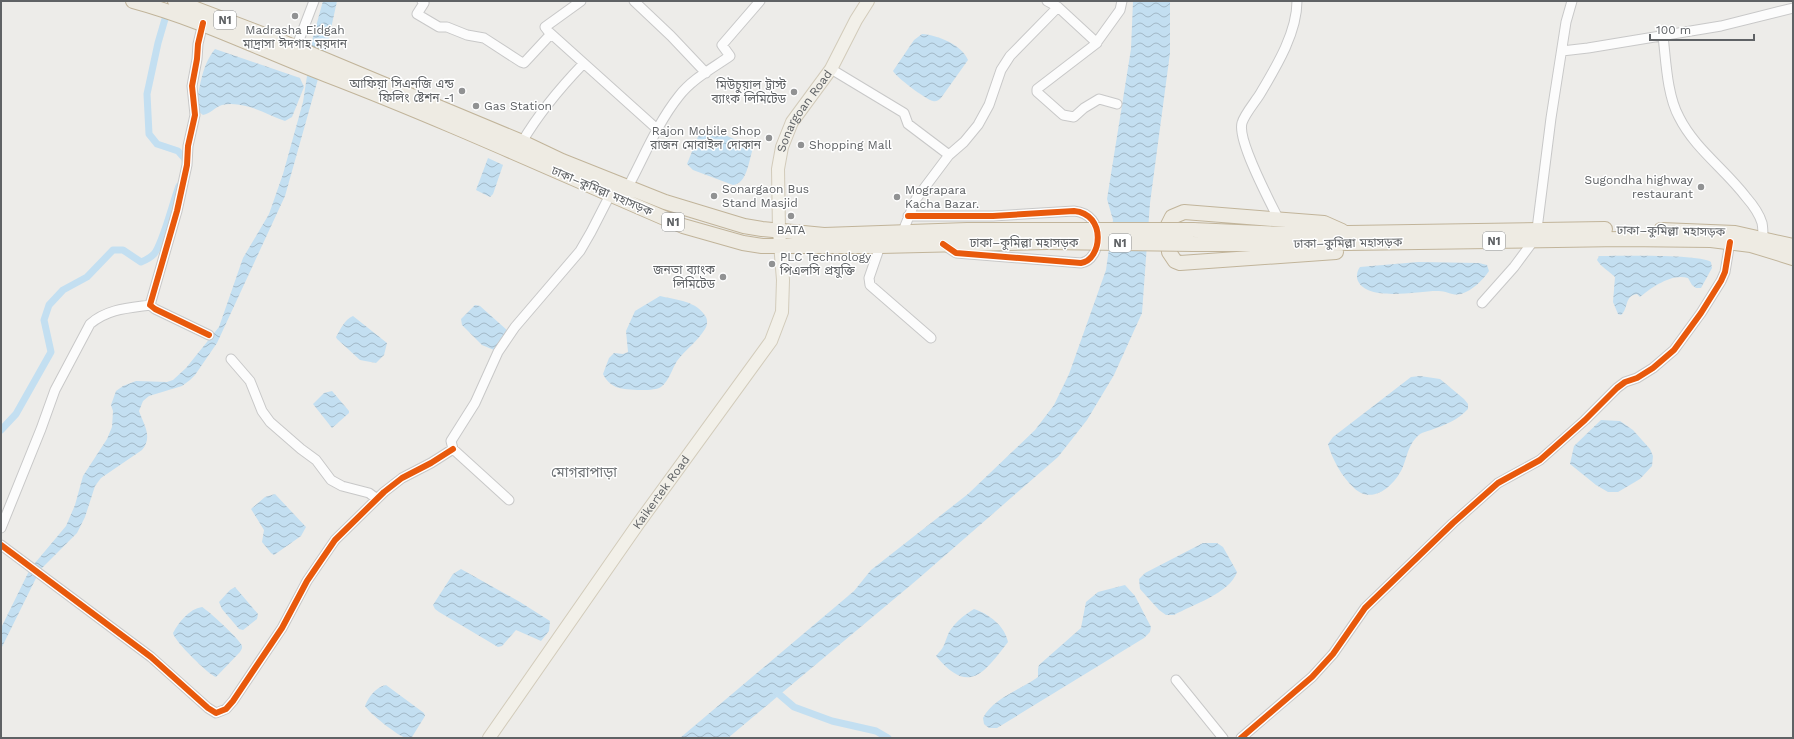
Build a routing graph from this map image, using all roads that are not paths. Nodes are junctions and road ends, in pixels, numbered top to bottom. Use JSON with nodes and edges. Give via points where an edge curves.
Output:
{"nodes":[{"id":1,"x":132,"y":1,"type":"edge"},
{"id":2,"x":314,"y":1,"type":"edge"},
{"id":3,"x":422,"y":1,"type":"edge"},
{"id":4,"x":581,"y":1,"type":"edge"},
{"id":5,"x":634,"y":1,"type":"edge"},
{"id":6,"x":760,"y":1,"type":"edge"},
{"id":7,"x":868,"y":1,"type":"edge"},
{"id":8,"x":1046,"y":1,"type":"edge"},
{"id":9,"x":1122,"y":1,"type":"edge"},
{"id":10,"x":1297,"y":1,"type":"edge"},
{"id":11,"x":1572,"y":1,"type":"edge"},
{"id":12,"x":180,"y":2,"type":"edge"},
{"id":13,"x":1058,"y":7,"type":"junction"},
{"id":14,"x":1793,"y":8,"type":"edge"},
{"id":15,"x":203,"y":24,"type":"junction"},
{"id":16,"x":550,"y":34,"type":"junction"},
{"id":17,"x":1662,"y":36,"type":"junction"},
{"id":18,"x":1096,"y":42,"type":"junction"},
{"id":19,"x":1562,"y":51,"type":"junction"},
{"id":20,"x":300,"y":54,"type":"junction"},
{"id":21,"x":583,"y":64,"type":"junction"},
{"id":22,"x":330,"y":69,"type":"junction"},
{"id":23,"x":831,"y":69,"type":"junction"},
{"id":24,"x":706,"y":73,"type":"junction"},
{"id":25,"x":1117,"y":104,"type":"dead end"},
{"id":26,"x":657,"y":129,"type":"junction"},
{"id":27,"x":522,"y":142,"type":"junction"},
{"id":28,"x":535,"y":148,"type":"junction"},
{"id":29,"x":949,"y":155,"type":"junction"},
{"id":30,"x":631,"y":182,"type":"junction"},
{"id":31,"x":610,"y":195,"type":"junction"},
{"id":32,"x":1279,"y":220,"type":"junction"},
{"id":33,"x":906,"y":221,"type":"junction"},
{"id":34,"x":779,"y":228,"type":"junction"},
{"id":35,"x":989,"y":230,"type":"junction"},
{"id":36,"x":1344,"y":233,"type":"junction"},
{"id":37,"x":1536,"y":235,"type":"junction"},
{"id":38,"x":1047,"y":236,"type":"junction"},
{"id":39,"x":1193,"y":237,"type":"junction"},
{"id":40,"x":1763,"y":238,"type":"junction"},
{"id":41,"x":1730,"y":242,"type":"junction"},
{"id":42,"x":1356,"y":243,"type":"junction"},
{"id":43,"x":943,"y":244,"type":"junction"},
{"id":44,"x":781,"y":246,"type":"junction"},
{"id":45,"x":880,"y":246,"type":"junction"},
{"id":46,"x":1793,"y":246,"type":"edge"},
{"id":47,"x":1793,"y":258,"type":"edge"},
{"id":48,"x":1482,"y":304,"type":"dead end"},
{"id":49,"x":150,"y":305,"type":"junction"},
{"id":50,"x":209,"y":336,"type":"dead end"},
{"id":51,"x":931,"y":338,"type":"dead end"},
{"id":52,"x":231,"y":359,"type":"dead end"},
{"id":53,"x":453,"y":449,"type":"junction"},
{"id":54,"x":377,"y":499,"type":"junction"},
{"id":55,"x":509,"y":500,"type":"dead end"},
{"id":56,"x":1,"y":528,"type":"edge"},
{"id":57,"x":1,"y":545,"type":"edge"},
{"id":58,"x":1176,"y":680,"type":"dead end"},
{"id":59,"x":489,"y":738,"type":"edge"},
{"id":60,"x":1223,"y":738,"type":"edge"},
{"id":61,"x":1241,"y":738,"type":"edge"}],
"edges":[{"from":1,"to":15,"type":"highway","number":"N1","via":[[161,8]]},
{"from":2,"to":20,"type":"street"},
{"from":3,"to":16,"type":"street","via":[[424,3],[417,14],[439,26],[484,38],[524,63]]},
{"from":4,"to":16,"type":"street","via":[[545,27]]},
{"from":5,"to":24,"type":"street"},
{"from":6,"to":24,"type":"street","via":[[722,45],[730,56]]},
{"from":7,"to":23,"type":"main road","name":"Sonargoan Road"},
{"from":8,"to":13,"type":"street"},
{"from":9,"to":18,"type":"street","via":[[1120,10]]},
{"from":10,"to":32,"type":"street","via":[[1297,15],[1283,50],[1242,123],[1243,138]]},
{"from":11,"to":19,"type":"street"},
{"from":12,"to":20,"type":"highway","number":"N1","via":[[275,39]]},
{"from":13,"to":18,"type":"street"},
{"from":13,"to":29,"type":"street","via":[[1010,56],[1001,70],[989,105],[978,125]]},
{"from":14,"to":17,"type":"street","via":[[1721,26]]},
{"from":15,"to":20,"type":"highway","number":"N1"},
{"from":15,"to":49,"type":"street","via":[[192,86],[195,115],[188,146],[187,165],[177,211]]},
{"from":16,"to":21,"type":"street"},
{"from":17,"to":19,"type":"street"},
{"from":17,"to":40,"type":"street","via":[[1670,89],[1678,116],[1701,148],[1757,210]]},
{"from":18,"to":25,"type":"street","via":[[1096,45],[1049,78],[1037,92],[1063,115],[1074,117],[1099,99]]},
{"from":19,"to":37,"type":"street"},
{"from":20,"to":22,"type":"highway","number":"N1"},
{"from":21,"to":26,"type":"street"},
{"from":21,"to":27,"type":"street","via":[[532,123]]},
{"from":22,"to":27,"type":"highway","name":"ঢাকা–কুমিল্লা মহাসড়ক","number":"N1"},
{"from":22,"to":31,"type":"highway","name":"ঢাকা–কুমিল্লা মহাসড়ক","number":"N1"},
{"from":23,"to":29,"type":"street","via":[[904,113],[908,124]]},
{"from":23,"to":34,"type":"main road","name":"Sonargoan Road","via":[[792,122],[782,148],[778,169]]},
{"from":24,"to":26,"type":"street","via":[[680,95]]},
{"from":26,"to":30,"type":"street"},
{"from":27,"to":28,"type":"highway","name":"ঢাকা–কুমিল্লা মহাসড়ক","number":"N1"},
{"from":28,"to":30,"type":"highway","via":[[560,152]]},
{"from":28,"to":34,"type":"highway","name":"ঢাকা–কুমিল্লা মহাসড়ক","number":"N1","via":[[665,202],[744,226]]},
{"from":29,"to":33,"type":"street","via":[[916,199]]},
{"from":30,"to":34,"type":"highway","via":[[702,208]]},
{"from":31,"to":44,"type":"highway","name":"ঢাকা–কুমিল্লা মহাসড়ক","number":"N1","via":[[705,234],[743,243]]},
{"from":31,"to":53,"type":"street","via":[[580,251],[520,321],[498,352],[475,403],[450,441]]},
{"from":32,"to":36,"type":"highway","via":[[1324,223]]},
{"from":32,"to":42,"type":"highway","via":[[1184,212],[1168,222],[1167,247],[1172,257],[1180,263],[1334,252]]},
{"from":33,"to":34,"type":"highway"},
{"from":33,"to":35,"type":"highway"},
{"from":33,"to":43,"type":"street","via":[[1074,211],[1085,212],[1092,218],[1097,232],[1093,255],[1088,261],[1080,263],[956,253]]},
{"from":34,"to":35,"type":"highway","name":"ঢাকা–কুমিল্লা মহাসড়ক","number":"N1","via":[[824,235]]},
{"from":34,"to":44,"type":"main road","name":"Kaikertek Road"},
{"from":35,"to":38,"type":"highway","name":"ঢাকা–কুমিল্লা মহাসড়ক","number":"N1"},
{"from":36,"to":37,"type":"highway","name":"ঢাকা–কুমিল্লা মহাসড়ক","number":"N1"},
{"from":36,"to":39,"type":"highway","name":"ঢাকা–কুমিল্লা মহাসড়ক","number":"N1"},
{"from":37,"to":40,"type":"highway","name":"ঢাকা–কুমিল্লা মহাসড়ক","number":"N1","via":[[1687,230],[1735,233]]},
{"from":37,"to":41,"type":"highway","name":"ঢাকা–কুমিল্লা মহাসড়ক","number":"N1"},
{"from":37,"to":42,"type":"highway","name":"ঢাকা–কুমিল্লা মহাসড়ক","number":"N1"},
{"from":37,"to":48,"type":"street","via":[[1514,267]]},
{"from":38,"to":39,"type":"highway","name":"ঢাকা–কুমিল্লা মহাসড়ক","number":"N1","bridge":true},
{"from":38,"to":43,"type":"highway","name":"ঢাকা–কুমিল্লা মহাসড়ক","number":"N1"},
{"from":39,"to":42,"type":"highway","name":"ঢাকা–কুমিল্লা মহাসড়ক","number":"N1"},
{"from":40,"to":46,"type":"highway","name":"ঢাকা–কুমিল্লা মহাসড়ক","number":"N1"},
{"from":41,"to":47,"type":"highway","name":"ঢাকা–কুমিল্লা মহাসড়ক","number":"N1","via":[[1751,245]]},
{"from":41,"to":61,"type":"street","via":[[1726,272],[1674,350],[1653,368],[1617,388],[1540,460],[1498,483],[1453,523],[1365,608],[1333,654],[1312,677]]},
{"from":43,"to":45,"type":"highway","name":"ঢাকা–কুমিল্লা মহাসড়ক","number":"N1"},
{"from":44,"to":45,"type":"highway","name":"ঢাকা–কুমিল্লা মহাসড়ক","number":"N1"},
{"from":44,"to":59,"type":"main road","name":"Kaikertek Road","via":[[782,312],[771,341],[638,524]]},
{"from":45,"to":51,"type":"street","via":[[869,278],[870,285]]},
{"from":49,"to":50,"type":"street"},
{"from":49,"to":56,"type":"street","via":[[114,310],[98,317],[90,324],[55,390]]},
{"from":52,"to":54,"type":"street","via":[[250,380],[262,410],[270,422],[316,460],[331,480],[342,486],[369,493]]},
{"from":53,"to":54,"type":"street","via":[[402,478]]},
{"from":53,"to":55,"type":"street"},
{"from":54,"to":57,"type":"street","via":[[335,540],[234,701],[226,709],[216,713],[151,657]]},
{"from":58,"to":60,"type":"street"}]}
